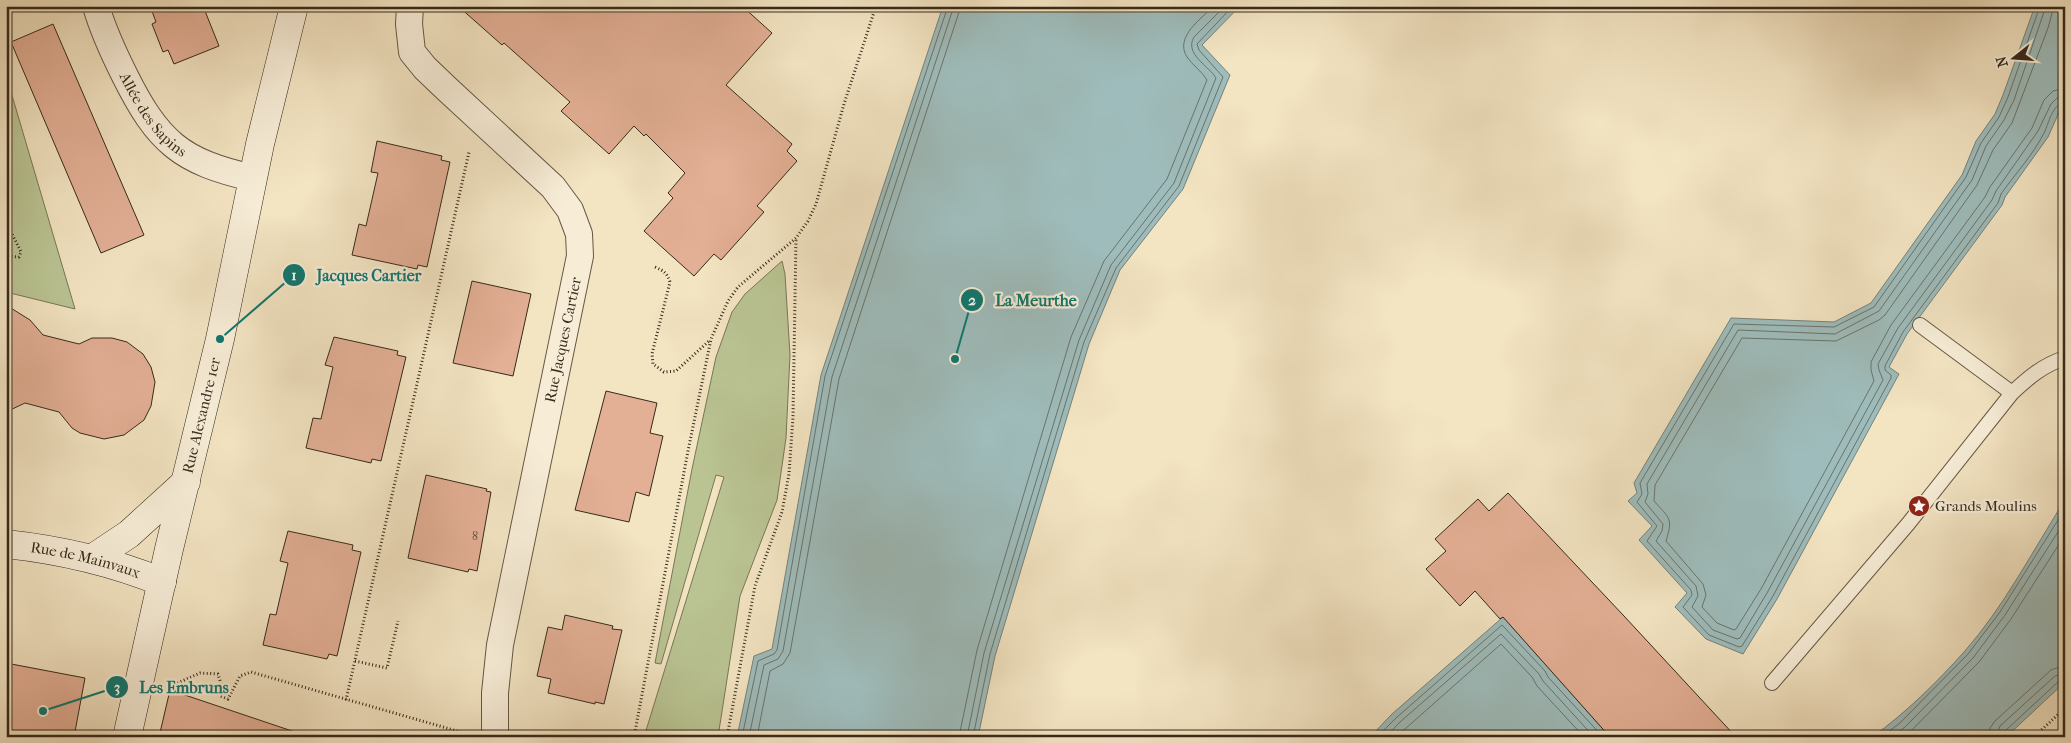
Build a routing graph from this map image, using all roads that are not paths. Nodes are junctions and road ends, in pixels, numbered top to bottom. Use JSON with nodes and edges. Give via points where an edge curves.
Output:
{"nodes":[{"id":1,"x":96,"y":6,"type":"edge"},
{"id":2,"x":294,"y":6,"type":"edge"},
{"id":3,"x":410,"y":6,"type":"edge"},
{"id":4,"x":253,"y":178,"type":"junction"},
{"id":5,"x":1920,"y":325,"type":"dead end"},
{"id":6,"x":2065,"y":358,"type":"edge"},
{"id":7,"x":2012,"y":393,"type":"junction"},
{"id":8,"x":186,"y":482,"type":"junction"},
{"id":9,"x":6,"y":544,"type":"edge"},
{"id":10,"x":93,"y":558,"type":"junction"},
{"id":11,"x":162,"y":582,"type":"junction"},
{"id":12,"x":1772,"y":683,"type":"dead end"},
{"id":13,"x":127,"y":737,"type":"edge"},
{"id":14,"x":495,"y":737,"type":"edge"}],
"edges":[{"from":1,"to":4,"type":"street","name":"Allée des Sapins","via":[[108,40],[135,94],[168,142],[186,155],[219,170]]},
{"from":2,"to":4,"type":"main road","name":"Rue Alexandre 1er"},
{"from":3,"to":14,"type":"street","name":"Rue Jacques Cartier","via":[[412,52],[553,187],[570,210],[579,234],[580,256],[500,645]]},
{"from":4,"to":8,"type":"main road","name":"Rue Alexandre 1er"},
{"from":5,"to":7,"type":"lane"},
{"from":6,"to":7,"type":"lane","via":[[2033,374]]},
{"from":7,"to":12,"type":"lane","via":[[1908,524]]},
{"from":8,"to":10,"type":"main road","via":[[129,534]]},
{"from":8,"to":11,"type":"main road","name":"Rue Alexandre 1er"},
{"from":9,"to":10,"type":"main road","name":"Rue de Mainvaux"},
{"from":10,"to":11,"type":"main road","name":"Rue de Mainvaux"},
{"from":11,"to":13,"type":"main road","name":"Rue Alexandre 1er"}]}
